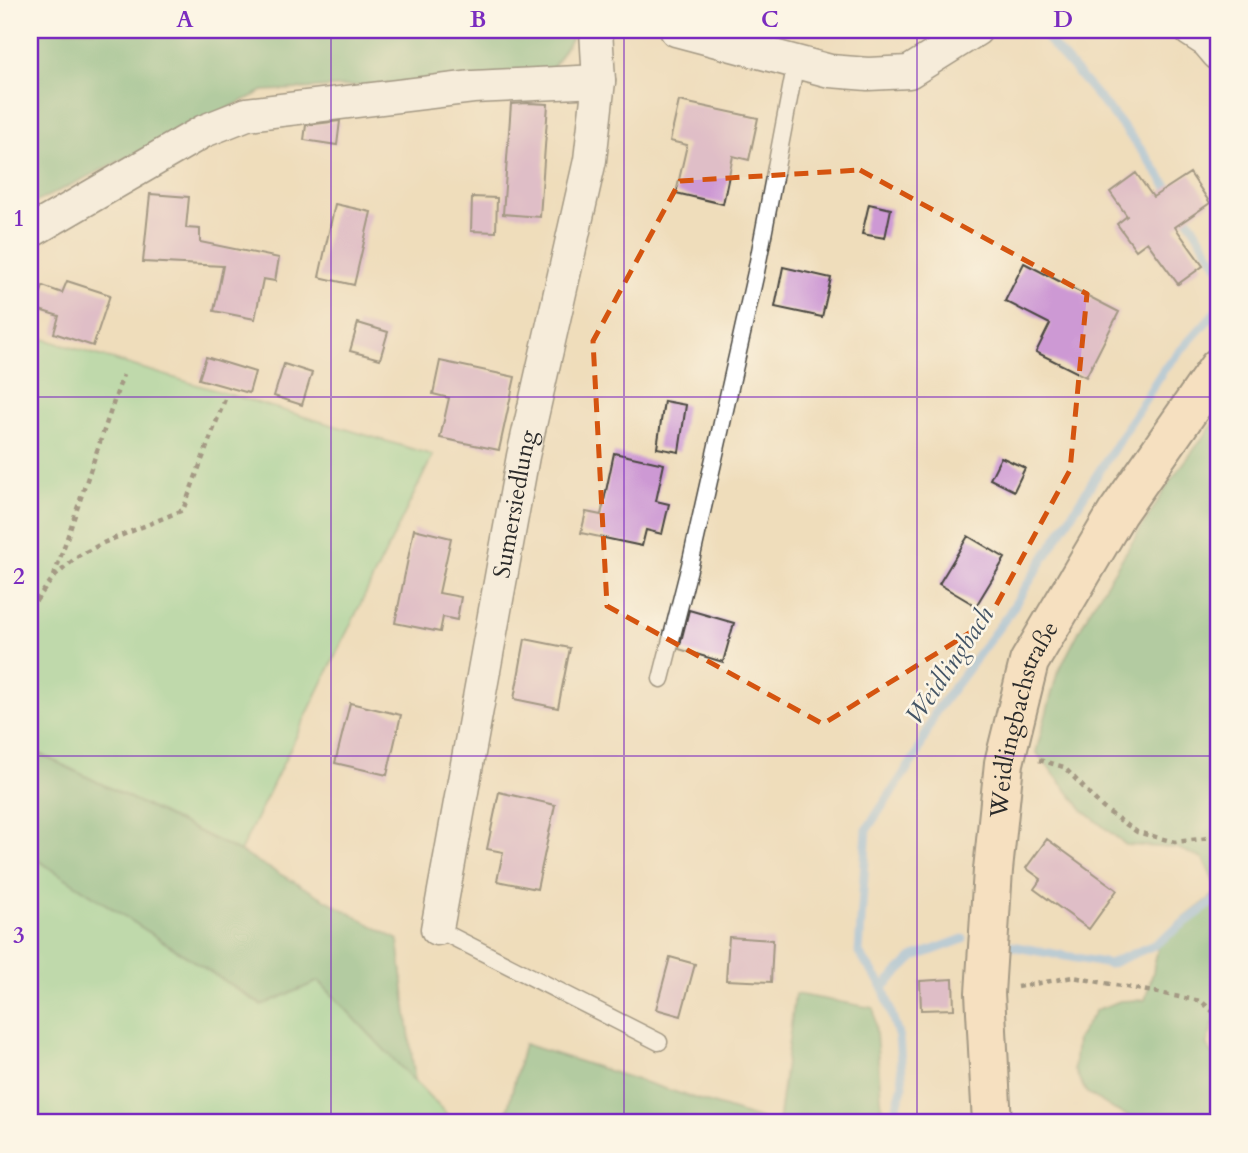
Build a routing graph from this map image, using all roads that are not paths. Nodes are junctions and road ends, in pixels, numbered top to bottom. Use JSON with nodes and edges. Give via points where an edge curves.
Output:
{"nodes":[{"id":1,"x":596,"y":30,"type":"edge"},
{"id":2,"x":676,"y":30,"type":"edge"},
{"id":3,"x":976,"y":30,"type":"edge"},
{"id":4,"x":1190,"y":30,"type":"edge"},
{"id":5,"x":1218,"y":54,"type":"edge"},
{"id":6,"x":796,"y":62,"type":"junction"},
{"id":7,"x":599,"y":81,"type":"junction"},
{"id":8,"x":30,"y":232,"type":"edge"},
{"id":9,"x":1218,"y":368,"type":"edge"},
{"id":10,"x":661,"y":679,"type":"dead end"},
{"id":11,"x":437,"y":929,"type":"joint"},
{"id":12,"x":659,"y":1042,"type":"dead end"},
{"id":13,"x":992,"y":1123,"type":"edge"}],
"edges":[{"from":1,"to":7,"type":"street","name":"Sumersiedlung"},
{"from":2,"to":6,"type":"street"},
{"from":3,"to":6,"type":"street","via":[[909,72],[868,75]]},
{"from":4,"to":5,"type":"street"},
{"from":6,"to":10,"type":"lane","via":[[756,272]]},
{"from":7,"to":8,"type":"street","via":[[473,87],[247,114],[204,131]]},
{"from":7,"to":11,"type":"street","name":"Sumersiedlung","via":[[590,160],[523,456]]},
{"from":9,"to":13,"type":"main road","name":"Weidlingbachstraße","via":[[1117,513],[1029,662],[1004,763],[993,870],[985,993]]},
{"from":11,"to":12,"type":"lane"}]}
